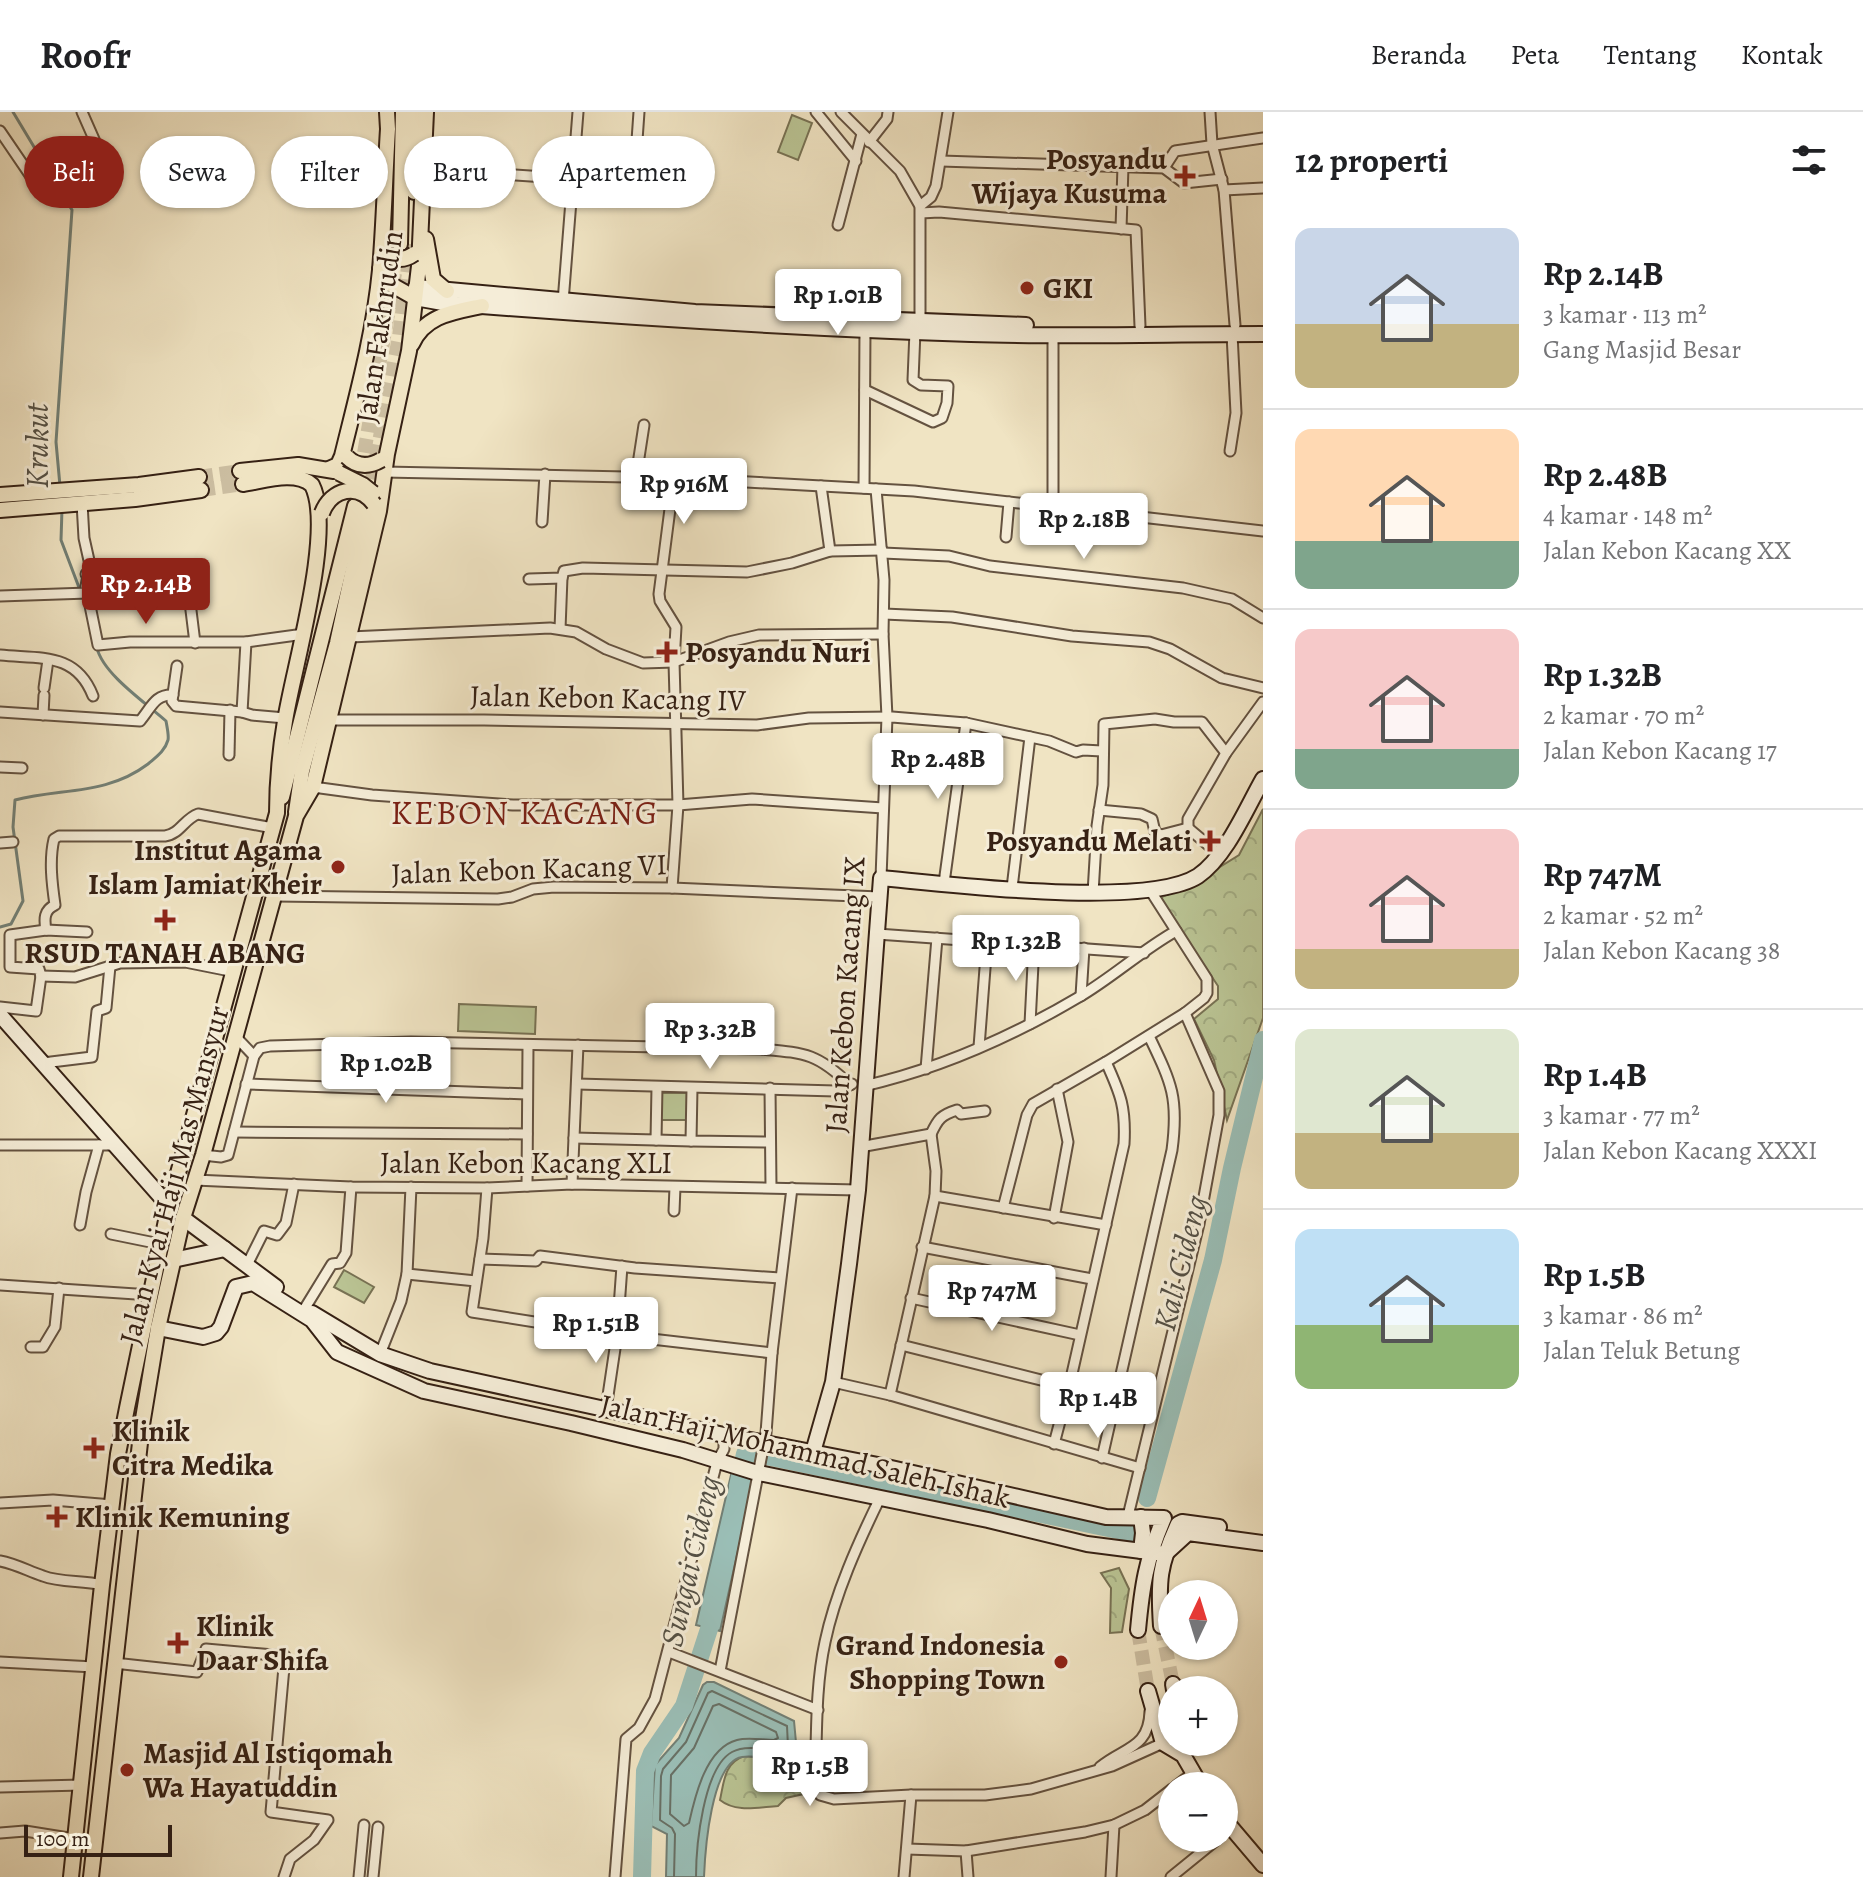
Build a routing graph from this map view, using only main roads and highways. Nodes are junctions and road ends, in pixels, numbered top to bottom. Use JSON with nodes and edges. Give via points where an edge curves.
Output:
{"nodes":[{"id":1,"x":387,"y":112,"type":"edge"},
{"id":2,"x":403,"y":112,"type":"edge"},
{"id":3,"x":416,"y":112,"type":"edge"},
{"id":4,"x":426,"y":112,"type":"edge"},
{"id":5,"x":421,"y":224,"type":"junction"},
{"id":6,"x":411,"y":248,"type":"junction"},
{"id":7,"x":383,"y":249,"type":"junction"},
{"id":8,"x":380,"y":269,"type":"junction"},
{"id":9,"x":447,"y":291,"type":"road end"},
{"id":10,"x":415,"y":293,"type":"junction"},
{"id":11,"x":482,"y":306,"type":"road end"},
{"id":12,"x":409,"y":351,"type":"junction"},
{"id":13,"x":345,"y":454,"type":"junction"},
{"id":14,"x":384,"y":463,"type":"junction"},
{"id":15,"x":334,"y":471,"type":"junction"},
{"id":16,"x":200,"y":483,"type":"tunnel mouth"},
{"id":17,"x":0,"y":495,"type":"edge"},
{"id":18,"x":51,"y":499,"type":"junction"},
{"id":19,"x":371,"y":504,"type":"junction"},
{"id":20,"x":0,"y":510,"type":"edge"},
{"id":21,"x":321,"y":518,"type":"junction"},
{"id":22,"x":277,"y":813,"type":"junction"},
{"id":23,"x":296,"y":816,"type":"junction"},
{"id":24,"x":71,"y":1877,"type":"edge"},
{"id":25,"x":91,"y":1877,"type":"edge"}],
"edges":[{"from":1,"to":7,"type":"main road","name":"Jalan Fakhrudin"},
{"from":2,"to":6,"type":"main road","name":"Jalan Fakhrudin"},
{"from":3,"to":6,"type":"main road","name":"Jalan Fakhrudin"},
{"from":4,"to":5,"type":"main road","name":"Jalan Fakhrudin"},
{"from":5,"to":6,"type":"main road","name":"Jalan Fakhrudin"},
{"from":5,"to":9,"type":"main road","via":[[433,279]]},
{"from":6,"to":7,"type":"main road","bridge":true,"via":[[404,259]]},
{"from":6,"to":10,"type":"main road","name":"Jalan Fakhrudin"},
{"from":7,"to":8,"type":"main road","name":"Jalan Fakhrudin"},
{"from":8,"to":10,"type":"main road","via":[[392,285]]},
{"from":8,"to":13,"type":"main road","name":"Jalan Fakhrudin"},
{"from":10,"to":12,"type":"main road","name":"Jalan Fakhrudin"},
{"from":11,"to":12,"type":"main road","via":[[429,322]]},
{"from":12,"to":14,"type":"main road","name":"Jalan Fakhrudin"},
{"from":13,"to":14,"type":"main road","bridge":true,"via":[[365,466]]},
{"from":13,"to":15,"type":"main road","name":"Jalan Fakhrudin"},
{"from":14,"to":19,"type":"main road","name":"Jalan Fakhrudin"},
{"from":15,"to":19,"type":"main road","bridge":true,"via":[[363,485]]},
{"from":15,"to":21,"type":"main road","via":[[298,465],[242,477],[307,481]]},
{"from":16,"to":18,"type":"main road"},
{"from":17,"to":18,"type":"main road"},
{"from":18,"to":20,"type":"main road"},
{"from":19,"to":21,"type":"main road","bridge":true,"via":[[365,495],[342,492],[329,499]]},
{"from":19,"to":22,"type":"main road","name":"Jalan Fakhrudin"},
{"from":19,"to":23,"type":"main road","name":"Jalan Fakhrudin","via":[[302,771]]},
{"from":19,"to":23,"type":"main road","name":"Jalan Kyai Haji Mas Mansyur","via":[[350,637],[313,787]]},
{"from":21,"to":22,"type":"main road","name":"Jalan Kyai Haji Mas Mansyur","via":[[285,718]]},
{"from":22,"to":24,"type":"main road","name":"Jalan Kyai Haji Mas Mansyur","via":[[169,1206],[119,1446]]},
{"from":23,"to":25,"type":"main road","name":"Jalan Kyai Haji Mas Mansyur","via":[[183,1218],[158,1328],[142,1425]]}]}
